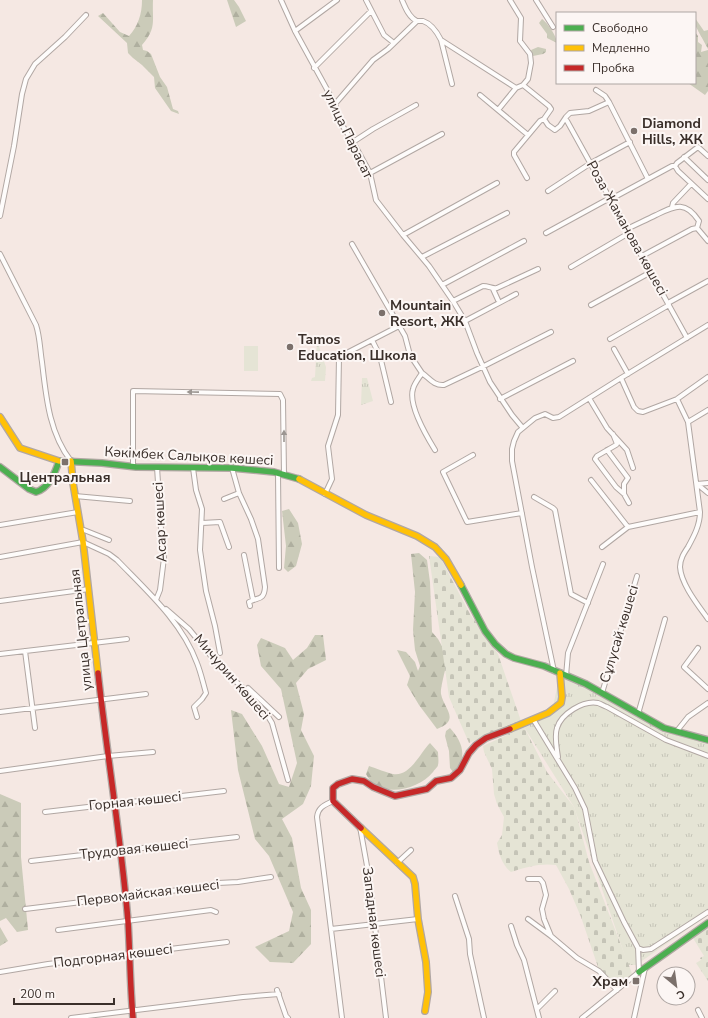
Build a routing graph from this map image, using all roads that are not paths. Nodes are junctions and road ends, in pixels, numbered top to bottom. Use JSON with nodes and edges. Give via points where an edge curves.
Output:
{"nodes":[{"id":1,"x":281,"y":0,"type":"edge"},
{"id":2,"x":337,"y":0,"type":"edge"},
{"id":3,"x":366,"y":0,"type":"edge"},
{"id":4,"x":402,"y":0,"type":"edge"},
{"id":5,"x":510,"y":0,"type":"edge"},
{"id":6,"x":536,"y":0,"type":"edge"},
{"id":7,"x":371,"y":11,"type":"junction"},
{"id":8,"x":86,"y":15,"type":"dead end"},
{"id":9,"x":417,"y":21,"type":"junction"},
{"id":10,"x":553,"y":26,"type":"dead end"},
{"id":11,"x":295,"y":31,"type":"junction"},
{"id":12,"x":441,"y":40,"type":"junction"},
{"id":13,"x":394,"y":43,"type":"junction"},
{"id":14,"x":314,"y":68,"type":"junction"},
{"id":15,"x":452,"y":84,"type":"dead end"},
{"id":16,"x":523,"y":85,"type":"junction"},
{"id":17,"x":516,"y":88,"type":"junction"},
{"id":18,"x":596,"y":90,"type":"dead end"},
{"id":19,"x":480,"y":95,"type":"dead end"},
{"id":20,"x":609,"y":102,"type":"junction"},
{"id":21,"x":335,"y":104,"type":"junction"},
{"id":22,"x":416,"y":105,"type":"dead end"},
{"id":23,"x":498,"y":110,"type":"junction"},
{"id":24,"x":565,"y":119,"type":"junction"},
{"id":25,"x":544,"y":120,"type":"junction"},
{"id":26,"x":442,"y":134,"type":"dead end"},
{"id":27,"x":528,"y":135,"type":"junction"},
{"id":28,"x":353,"y":142,"type":"junction"},
{"id":29,"x":630,"y":142,"type":"junction"},
{"id":30,"x":708,"y":156,"type":"edge"},
{"id":31,"x":684,"y":157,"type":"junction"},
{"id":32,"x":591,"y":163,"type":"junction"},
{"id":33,"x":675,"y":166,"type":"junction"},
{"id":34,"x":370,"y":173,"type":"junction"},
{"id":35,"x":527,"y":178,"type":"dead end"},
{"id":36,"x":648,"y":179,"type":"junction"},
{"id":37,"x":708,"y":180,"type":"edge"},
{"id":38,"x":497,"y":183,"type":"dead end"},
{"id":39,"x":691,"y":184,"type":"junction"},
{"id":40,"x":2,"y":190,"type":"edge"},
{"id":41,"x":548,"y":190,"type":"dead end"},
{"id":42,"x":610,"y":198,"type":"junction"},
{"id":43,"x":708,"y":199,"type":"edge"},
{"id":44,"x":672,"y":207,"type":"junction"},
{"id":45,"x":507,"y":213,"type":"dead end"},
{"id":46,"x":0,"y":216,"type":"edge"},
{"id":47,"x":698,"y":228,"type":"junction"},
{"id":48,"x":628,"y":231,"type":"junction"},
{"id":49,"x":546,"y":233,"type":"dead end"},
{"id":50,"x":402,"y":235,"type":"junction"},
{"id":51,"x":524,"y":241,"type":"dead end"},
{"id":52,"x":708,"y":241,"type":"edge"},
{"id":53,"x":352,"y":244,"type":"dead end"},
{"id":54,"x":0,"y":254,"type":"edge"},
{"id":55,"x":642,"y":256,"type":"junction"},
{"id":56,"x":422,"y":257,"type":"junction"},
{"id":57,"x":570,"y":267,"type":"dead end"},
{"id":58,"x":538,"y":269,"type":"dead end"},
{"id":59,"x":651,"y":272,"type":"junction"},
{"id":60,"x":708,"y":281,"type":"edge"},
{"id":61,"x":442,"y":285,"type":"junction"},
{"id":62,"x":493,"y":289,"type":"junction"},
{"id":63,"x":516,"y":294,"type":"dead end"},
{"id":64,"x":498,"y":300,"type":"dead end"},
{"id":65,"x":454,"y":301,"type":"junction"},
{"id":66,"x":668,"y":304,"type":"junction"},
{"id":67,"x":591,"y":305,"type":"dead end"},
{"id":68,"x":465,"y":321,"type":"junction"},
{"id":69,"x":708,"y":325,"type":"edge"},
{"id":70,"x":399,"y":326,"type":"junction"},
{"id":71,"x":551,"y":332,"type":"dead end"},
{"id":72,"x":687,"y":338,"type":"junction"},
{"id":73,"x":610,"y":339,"type":"dead end"},
{"id":74,"x":372,"y":340,"type":"junction"},
{"id":75,"x":614,"y":348,"type":"dead end"},
{"id":76,"x":573,"y":361,"type":"dead end"},
{"id":77,"x":482,"y":367,"type":"junction"},
{"id":78,"x":422,"y":373,"type":"junction"},
{"id":79,"x":628,"y":374,"type":"junction"},
{"id":80,"x":621,"y":378,"type":"junction"},
{"id":81,"x":708,"y":378,"type":"edge"},
{"id":82,"x":589,"y":398,"type":"junction"},
{"id":83,"x":500,"y":399,"type":"junction"},
{"id":84,"x":677,"y":399,"type":"junction"},
{"id":85,"x":390,"y":402,"type":"dead end"},
{"id":86,"x":708,"y":410,"type":"edge"},
{"id":87,"x":0,"y":417,"type":"edge"},
{"id":88,"x":688,"y":422,"type":"junction"},
{"id":89,"x":522,"y":427,"type":"junction"},
{"id":90,"x":613,"y":434,"type":"junction"},
{"id":91,"x":435,"y":450,"type":"dead end"},
{"id":92,"x":607,"y":450,"type":"junction"},
{"id":93,"x":473,"y":455,"type":"dead end"},
{"id":94,"x":59,"y":461,"type":"junction"},
{"id":95,"x":71,"y":461,"type":"junction"},
{"id":96,"x":0,"y":467,"type":"edge"},
{"id":97,"x":133,"y":467,"type":"junction"},
{"id":98,"x":157,"y":467,"type":"junction"},
{"id":99,"x":193,"y":468,"type":"junction"},
{"id":100,"x":232,"y":468,"type":"junction"},
{"id":101,"x":633,"y":468,"type":"dead end"},
{"id":102,"x":281,"y":474,"type":"junction"},
{"id":103,"x":592,"y":480,"type":"dead end"},
{"id":104,"x":708,"y":483,"type":"edge"},
{"id":105,"x":697,"y":484,"type":"junction"},
{"id":106,"x":239,"y":493,"type":"junction"},
{"id":107,"x":708,"y":493,"type":"edge"},
{"id":108,"x":325,"y":494,"type":"junction"},
{"id":109,"x":624,"y":494,"type":"junction"},
{"id":110,"x":75,"y":496,"type":"junction"},
{"id":111,"x":534,"y":497,"type":"dead end"},
{"id":112,"x":224,"y":499,"type":"dead end"},
{"id":113,"x":130,"y":501,"type":"dead end"},
{"id":114,"x":629,"y":503,"type":"dead end"},
{"id":115,"x":78,"y":512,"type":"junction"},
{"id":116,"x":700,"y":512,"type":"junction"},
{"id":117,"x":522,"y":513,"type":"junction"},
{"id":118,"x":202,"y":523,"type":"junction"},
{"id":119,"x":0,"y":525,"type":"edge"},
{"id":120,"x":628,"y":527,"type":"junction"},
{"id":121,"x":81,"y":531,"type":"junction"},
{"id":122,"x":108,"y":540,"type":"dead end"},
{"id":123,"x":83,"y":542,"type":"junction"},
{"id":124,"x":229,"y":547,"type":"dead end"},
{"id":125,"x":602,"y":547,"type":"dead end"},
{"id":126,"x":244,"y":555,"type":"dead end"},
{"id":127,"x":0,"y":557,"type":"edge"},
{"id":128,"x":603,"y":564,"type":"dead end"},
{"id":129,"x":279,"y":568,"type":"dead end"},
{"id":130,"x":637,"y":576,"type":"dead end"},
{"id":131,"x":89,"y":589,"type":"junction"},
{"id":132,"x":156,"y":600,"type":"junction"},
{"id":133,"x":253,"y":600,"type":"junction"},
{"id":134,"x":0,"y":601,"type":"edge"},
{"id":135,"x":588,"y":603,"type":"junction"},
{"id":136,"x":250,"y":606,"type":"dead end"},
{"id":137,"x":164,"y":608,"type":"junction"},
{"id":138,"x":665,"y":619,"type":"dead end"},
{"id":139,"x":708,"y":619,"type":"edge"},
{"id":140,"x":127,"y":639,"type":"dead end"},
{"id":141,"x":95,"y":642,"type":"junction"},
{"id":142,"x":698,"y":648,"type":"dead end"},
{"id":143,"x":25,"y":651,"type":"junction"},
{"id":144,"x":220,"y":653,"type":"dead end"},
{"id":145,"x":0,"y":654,"type":"edge"},
{"id":146,"x":554,"y":670,"type":"junction"},
{"id":147,"x":563,"y":674,"type":"junction"},
{"id":148,"x":237,"y":682,"type":"junction"},
{"id":149,"x":708,"y":689,"type":"edge"},
{"id":150,"x":602,"y":693,"type":"junction"},
{"id":151,"x":146,"y":694,"type":"dead end"},
{"id":152,"x":101,"y":700,"type":"junction"},
{"id":153,"x":708,"y":703,"type":"edge"},
{"id":154,"x":32,"y":708,"type":"junction"},
{"id":155,"x":0,"y":712,"type":"edge"},
{"id":156,"x":638,"y":714,"type":"junction"},
{"id":157,"x":197,"y":717,"type":"dead end"},
{"id":158,"x":279,"y":717,"type":"dead end"},
{"id":159,"x":533,"y":719,"type":"junction"},
{"id":160,"x":35,"y":728,"type":"dead end"},
{"id":161,"x":676,"y":732,"type":"junction"},
{"id":162,"x":708,"y":740,"type":"edge"},
{"id":163,"x":153,"y":752,"type":"dead end"},
{"id":164,"x":108,"y":756,"type":"junction"},
{"id":165,"x":708,"y":756,"type":"edge"},
{"id":166,"x":558,"y":759,"type":"junction"},
{"id":167,"x":0,"y":771,"type":"edge"},
{"id":168,"x":288,"y":780,"type":"dead end"},
{"id":169,"x":224,"y":791,"type":"dead end"},
{"id":170,"x":333,"y":801,"type":"junction"},
{"id":171,"x":114,"y":803,"type":"junction"},
{"id":172,"x":45,"y":812,"type":"dead end"},
{"id":173,"x":360,"y":827,"type":"junction"},
{"id":174,"x":237,"y":838,"type":"dead end"},
{"id":175,"x":410,"y":850,"type":"dead end"},
{"id":176,"x":121,"y":851,"type":"junction"},
{"id":177,"x":32,"y":861,"type":"dead end"},
{"id":178,"x":397,"y":863,"type":"junction"},
{"id":179,"x":271,"y":877,"type":"dead end"},
{"id":180,"x":528,"y":879,"type":"dead end"},
{"id":181,"x":126,"y":896,"type":"junction"},
{"id":182,"x":455,"y":896,"type":"dead end"},
{"id":183,"x":24,"y":909,"type":"dead end"},
{"id":184,"x":216,"y":912,"type":"dead end"},
{"id":185,"x":708,"y":912,"type":"edge"},
{"id":186,"x":418,"y":919,"type":"junction"},
{"id":187,"x":528,"y":919,"type":"dead end"},
{"id":188,"x":128,"y":922,"type":"junction"},
{"id":189,"x":374,"y":923,"type":"junction"},
{"id":190,"x":708,"y":923,"type":"edge"},
{"id":191,"x":511,"y":926,"type":"dead end"},
{"id":192,"x":331,"y":928,"type":"junction"},
{"id":193,"x":58,"y":930,"type":"dead end"},
{"id":194,"x":551,"y":936,"type":"junction"},
{"id":195,"x":227,"y":942,"type":"dead end"},
{"id":196,"x":638,"y":948,"type":"junction"},
{"id":197,"x":129,"y":954,"type":"junction"},
{"id":198,"x":645,"y":968,"type":"junction"},
{"id":199,"x":0,"y":972,"type":"edge"},
{"id":200,"x":639,"y":972,"type":"junction"},
{"id":201,"x":617,"y":990,"type":"junction"},
{"id":202,"x":555,"y":991,"type":"dead end"},
{"id":203,"x":537,"y":1009,"type":"junction"},
{"id":204,"x":132,"y":1010,"type":"junction"},
{"id":205,"x":698,"y":1010,"type":"dead end"},
{"id":206,"x":425,"y":1011,"type":"dead end"},
{"id":207,"x":71,"y":1018,"type":"edge"},
{"id":208,"x":133,"y":1018,"type":"edge"},
{"id":209,"x":288,"y":1018,"type":"edge"},
{"id":210,"x":342,"y":1018,"type":"edge"},
{"id":211,"x":386,"y":1018,"type":"edge"},
{"id":212,"x":484,"y":1018,"type":"edge"},
{"id":213,"x":539,"y":1018,"type":"edge"},
{"id":214,"x":582,"y":1018,"type":"edge"},
{"id":215,"x":634,"y":1018,"type":"edge"},
{"id":216,"x":702,"y":1018,"type":"edge"}],
"edges":[{"from":1,"to":11,"type":"street","name":"улица Парасат"},
{"from":2,"to":11,"type":"street"},
{"from":3,"to":7,"type":"street"},
{"from":4,"to":9,"type":"street","via":[[408,12]]},
{"from":5,"to":16,"type":"street","via":[[521,18],[520,41],[530,54],[528,79]]},
{"from":6,"to":10,"type":"street"},
{"from":7,"to":13,"type":"street","via":[[384,35]]},
{"from":7,"to":14,"type":"street"},
{"from":8,"to":40,"type":"street","via":[[35,64],[29,73],[22,94],[14,146]]},
{"from":9,"to":12,"type":"street","via":[[429,24]]},
{"from":9,"to":13,"type":"street"},
{"from":11,"to":14,"type":"street","name":"улица Парасат"},
{"from":12,"to":15,"type":"street"},
{"from":12,"to":17,"type":"street"},
{"from":13,"to":21,"type":"street","via":[[373,60]]},
{"from":14,"to":21,"type":"street","name":"улица Парасат"},
{"from":16,"to":17,"type":"street"},
{"from":16,"to":25,"type":"street","via":[[551,109]]},
{"from":17,"to":23,"type":"street"},
{"from":18,"to":20,"type":"street"},
{"from":19,"to":23,"type":"street"},
{"from":20,"to":24,"type":"street","via":[[589,111],[570,113]]},
{"from":20,"to":29,"type":"street"},
{"from":21,"to":28,"type":"street","name":"улица Парасат","via":[[342,125]]},
{"from":22,"to":28,"type":"street"},
{"from":23,"to":27,"type":"street"},
{"from":24,"to":25,"type":"street","via":[[555,130]]},
{"from":24,"to":32,"type":"street","name":"Роза Жаманова көшесі"},
{"from":25,"to":27,"type":"street","via":[[540,121]]},
{"from":26,"to":34,"type":"street"},
{"from":27,"to":35,"type":"street","via":[[514,152]]},
{"from":28,"to":34,"type":"street","name":"улица Парасат"},
{"from":29,"to":32,"type":"street"},
{"from":29,"to":36,"type":"street"},
{"from":30,"to":31,"type":"street","via":[[698,147]]},
{"from":31,"to":33,"type":"street"},
{"from":31,"to":37,"type":"street"},
{"from":32,"to":41,"type":"street"},
{"from":32,"to":42,"type":"street","name":"Роза Жаманова көшесі"},
{"from":33,"to":36,"type":"street"},
{"from":33,"to":39,"type":"street"},
{"from":34,"to":50,"type":"street","name":"улица Парасат","via":[[376,200]]},
{"from":36,"to":42,"type":"street"},
{"from":38,"to":50,"type":"street"},
{"from":39,"to":43,"type":"street"},
{"from":39,"to":44,"type":"street"},
{"from":40,"to":46,"type":"street"},
{"from":42,"to":48,"type":"street","name":"Роза Жаманова көшесі"},
{"from":42,"to":49,"type":"street"},
{"from":44,"to":47,"type":"street","via":[[683,207],[691,211],[698,221]]},
{"from":44,"to":48,"type":"street"},
{"from":45,"to":56,"type":"street"},
{"from":47,"to":52,"type":"street"},
{"from":47,"to":55,"type":"street"},
{"from":48,"to":55,"type":"street","name":"Роза Жаманова көшесі"},
{"from":48,"to":57,"type":"street"},
{"from":50,"to":56,"type":"street","name":"улица Парасат"},
{"from":51,"to":61,"type":"street"},
{"from":53,"to":70,"type":"street"},
{"from":54,"to":95,"type":"street","name":"улица Цетральная","via":[[36,325],[53,428]]},
{"from":55,"to":59,"type":"street","name":"Роза Жаманова көшесі"},
{"from":56,"to":61,"type":"street","name":"улица Парасат"},
{"from":58,"to":62,"type":"street"},
{"from":59,"to":66,"type":"street","name":"Роза Жаманова көшесі"},
{"from":59,"to":67,"type":"street"},
{"from":60,"to":66,"type":"street"},
{"from":61,"to":65,"type":"street","name":"улица Парасат"},
{"from":62,"to":64,"type":"street"},
{"from":62,"to":65,"type":"street","via":[[483,286]]},
{"from":63,"to":68,"type":"street"},
{"from":65,"to":68,"type":"street","name":"улица Парасат"},
{"from":66,"to":72,"type":"street","name":"Роза Жаманова көшесі"},
{"from":66,"to":73,"type":"street"},
{"from":68,"to":77,"type":"street","name":"улица Парасат"},
{"from":69,"to":72,"type":"street"},
{"from":70,"to":74,"type":"street"},
{"from":70,"to":78,"type":"street","via":[[405,336],[410,355]]},
{"from":71,"to":77,"type":"street"},
{"from":72,"to":79,"type":"street"},
{"from":74,"to":85,"type":"street","via":[[380,356]]},
{"from":74,"to":108,"type":"street","via":[[339,357],[338,415],[328,446],[332,481]]},
{"from":75,"to":79,"type":"street"},
{"from":76,"to":83,"type":"street"},
{"from":77,"to":78,"type":"street","via":[[444,385],[438,385]]},
{"from":77,"to":83,"type":"street","name":"улица Парасат"},
{"from":78,"to":91,"type":"street","via":[[412,390],[413,403]]},
{"from":79,"to":80,"type":"street"},
{"from":80,"to":82,"type":"street"},
{"from":80,"to":84,"type":"street","via":[[638,411],[643,412]]},
{"from":81,"to":84,"type":"street"},
{"from":82,"to":89,"type":"street","via":[[559,417],[541,415]]},
{"from":82,"to":90,"type":"street"},
{"from":83,"to":89,"type":"street","name":"улица Парасат"},
{"from":84,"to":88,"type":"street"},
{"from":86,"to":88,"type":"street"},
{"from":87,"to":94,"type":"street","name":"Кәкімбек Салықов көшесі","via":[[20,448]]},
{"from":88,"to":105,"type":"street"},
{"from":89,"to":117,"type":"street","via":[[514,441],[512,461]]},
{"from":90,"to":92,"type":"street","via":[[617,444]]},
{"from":90,"to":101,"type":"street","via":[[627,450]]},
{"from":92,"to":109,"type":"street","via":[[628,478],[624,484]]},
{"from":92,"to":109,"type":"street","via":[[595,460]]},
{"from":93,"to":117,"type":"street","via":[[443,472],[466,520],[469,522]]},
{"from":94,"to":95,"type":"street","name":"Кәкімбек Салықов көшесі"},
{"from":94,"to":96,"type":"street","via":[[50,481],[36,492]]},
{"from":95,"to":97,"type":"street","name":"Кәкімбек Салықов көшесі"},
{"from":95,"to":110,"type":"street","name":"улица Цетральная"},
{"from":97,"to":98,"type":"street","name":"Кәкімбек Салықов көшесі"},
{"from":102,"to":97,"type":"street","one_way":true,"via":[[284,400],[280,394],[133,390]]},
{"from":98,"to":99,"type":"street","name":"Кәкімбек Салықов көшесі"},
{"from":98,"to":132,"type":"street","name":"Асар көшесі","via":[[164,558],[160,590]]},
{"from":99,"to":100,"type":"street","name":"Кәкімбек Салықов көшесі"},
{"from":99,"to":118,"type":"street","via":[[202,509]]},
{"from":100,"to":102,"type":"street","name":"Кәкімбек Салықов көшесі"},
{"from":100,"to":106,"type":"street"},
{"from":102,"to":108,"type":"street","name":"Кәкімбек Салықов көшесі","via":[[294,477]]},
{"from":102,"to":129,"type":"street"},
{"from":103,"to":120,"type":"street"},
{"from":104,"to":105,"type":"street"},
{"from":105,"to":107,"type":"street"},
{"from":105,"to":116,"type":"street"},
{"from":106,"to":112,"type":"street"},
{"from":106,"to":133,"type":"street","via":[[258,539],[265,587],[262,598]]},
{"from":108,"to":146,"type":"street","name":"Кәкімбек Салықов көшесі","via":[[436,547],[450,565],[480,622],[495,644],[514,658]]},
{"from":109,"to":114,"type":"street"},
{"from":110,"to":113,"type":"street"},
{"from":110,"to":115,"type":"street","name":"улица Цетральная"},
{"from":111,"to":135,"type":"street","via":[[555,510],[571,594]]},
{"from":115,"to":119,"type":"street"},
{"from":115,"to":121,"type":"street","name":"улица Цетральная"},
{"from":116,"to":120,"type":"street"},
{"from":116,"to":139,"type":"street","via":[[695,534],[682,557],[680,567],[687,586]]},
{"from":117,"to":146,"type":"street"},
{"from":118,"to":124,"type":"street","via":[[220,522]]},
{"from":118,"to":144,"type":"street","via":[[200,550]]},
{"from":120,"to":125,"type":"street"},
{"from":121,"to":122,"type":"street"},
{"from":121,"to":123,"type":"street","name":"улица Цетральная"},
{"from":123,"to":127,"type":"street"},
{"from":123,"to":131,"type":"street","name":"улица Цетральная"},
{"from":123,"to":132,"type":"street","via":[[117,560]]},
{"from":126,"to":133,"type":"street"},
{"from":128,"to":135,"type":"street"},
{"from":130,"to":150,"type":"street","name":"Сұлусай көшесі"},
{"from":131,"to":134,"type":"street"},
{"from":131,"to":141,"type":"street","name":"улица Цетральная"},
{"from":132,"to":137,"type":"street"},
{"from":133,"to":136,"type":"street"},
{"from":135,"to":147,"type":"street","via":[[568,653]]},
{"from":137,"to":148,"type":"street","name":"Мичурин көшесі","via":[[189,629],[216,662]]},
{"from":137,"to":157,"type":"street","via":[[197,663],[206,693],[194,707]]},
{"from":138,"to":156,"type":"street"},
{"from":140,"to":141,"type":"street"},
{"from":141,"to":143,"type":"street"},
{"from":141,"to":152,"type":"street","name":"улица Цетральная"},
{"from":142,"to":149,"type":"street","via":[[684,667]]},
{"from":143,"to":145,"type":"street"},
{"from":143,"to":154,"type":"street"},
{"from":146,"to":147,"type":"street","name":"Кәкімбек Салықов көшесі"},
{"from":147,"to":150,"type":"street","name":"Кәкімбек Салықов көшесі"},
{"from":147,"to":159,"type":"street","via":[[561,703],[548,713]]},
{"from":148,"to":158,"type":"street","via":[[245,685]]},
{"from":148,"to":168,"type":"street","name":"Мичурин көшесі","via":[[272,723]]},
{"from":150,"to":156,"type":"street","name":"Кәкімбек Салықов көшесі"},
{"from":151,"to":152,"type":"street"},
{"from":152,"to":154,"type":"street"},
{"from":152,"to":164,"type":"street","name":"улица Цетральная"},
{"from":153,"to":161,"type":"street","via":[[688,717]]},
{"from":154,"to":155,"type":"street"},
{"from":154,"to":160,"type":"street"},
{"from":156,"to":161,"type":"street","name":"Кәкімбек Салықов көшесі"},
{"from":159,"to":166,"type":"street"},
{"from":159,"to":170,"type":"street","via":[[486,738],[476,745],[460,770],[451,778],[436,781],[427,789],[395,796],[373,788],[364,781],[352,779],[333,788]]},
{"from":161,"to":162,"type":"street","name":"Кәкімбек Салықов көшесі"},
{"from":163,"to":164,"type":"street"},
{"from":164,"to":167,"type":"street"},
{"from":164,"to":171,"type":"street","name":"улица Цетральная"},
{"from":165,"to":166,"type":"street","via":[[666,740],[597,703],[588,703],[574,709],[562,719],[556,729]]},
{"from":166,"to":196,"type":"street","via":[[585,809],[596,861]]},
{"from":169,"to":171,"type":"street","name":"Горная көшесі"},
{"from":170,"to":173,"type":"street"},
{"from":170,"to":192,"type":"street","via":[[317,812]]},
{"from":171,"to":172,"type":"street","name":"Горная көшесі"},
{"from":171,"to":176,"type":"street","name":"улица Цетральная"},
{"from":173,"to":178,"type":"street"},
{"from":173,"to":189,"type":"street","name":"Западная көшесі"},
{"from":174,"to":176,"type":"street","name":"Трудовая көшесі"},
{"from":175,"to":178,"type":"street"},
{"from":176,"to":177,"type":"street","name":"Трудовая көшесі"},
{"from":176,"to":181,"type":"street","name":"улица Цетральная"},
{"from":178,"to":186,"type":"street","via":[[413,877]]},
{"from":179,"to":181,"type":"street","name":"Первомайская көшесі"},
{"from":180,"to":194,"type":"street","via":[[540,879],[543,883],[546,895],[542,909]]},
{"from":181,"to":183,"type":"street","name":"Первомайская көшесі"},
{"from":181,"to":188,"type":"street","name":"улица Цетральная"},
{"from":182,"to":212,"type":"street","via":[[469,939]]},
{"from":184,"to":188,"type":"street","via":[[211,910]]},
{"from":185,"to":196,"type":"street","via":[[651,949]]},
{"from":186,"to":189,"type":"street"},
{"from":186,"to":206,"type":"street","via":[[426,962],[428,992]]},
{"from":187,"to":194,"type":"street"},
{"from":188,"to":193,"type":"street"},
{"from":188,"to":197,"type":"street","name":"улица Цетральная"},
{"from":189,"to":192,"type":"street"},
{"from":189,"to":211,"type":"street","name":"Западная көшесі"},
{"from":190,"to":198,"type":"street"},
{"from":191,"to":203,"type":"street","via":[[524,960]]},
{"from":192,"to":210,"type":"street"},
{"from":194,"to":201,"type":"street","via":[[577,958],[599,971]]},
{"from":195,"to":197,"type":"street","name":"Подгорная көшесі"},
{"from":196,"to":200,"type":"street"},
{"from":197,"to":199,"type":"street","name":"Подгорная көшесі"},
{"from":197,"to":204,"type":"street","name":"улица Цетральная"},
{"from":198,"to":200,"type":"street"},
{"from":198,"to":215,"type":"street"},
{"from":200,"to":201,"type":"street"},
{"from":201,"to":214,"type":"street"},
{"from":202,"to":203,"type":"street"},
{"from":203,"to":213,"type":"street"},
{"from":204,"to":207,"type":"street"},
{"from":204,"to":208,"type":"street","name":"улица Цетральная"},
{"from":204,"to":209,"type":"street","via":[[278,992]]},
{"from":205,"to":216,"type":"street"}]}
